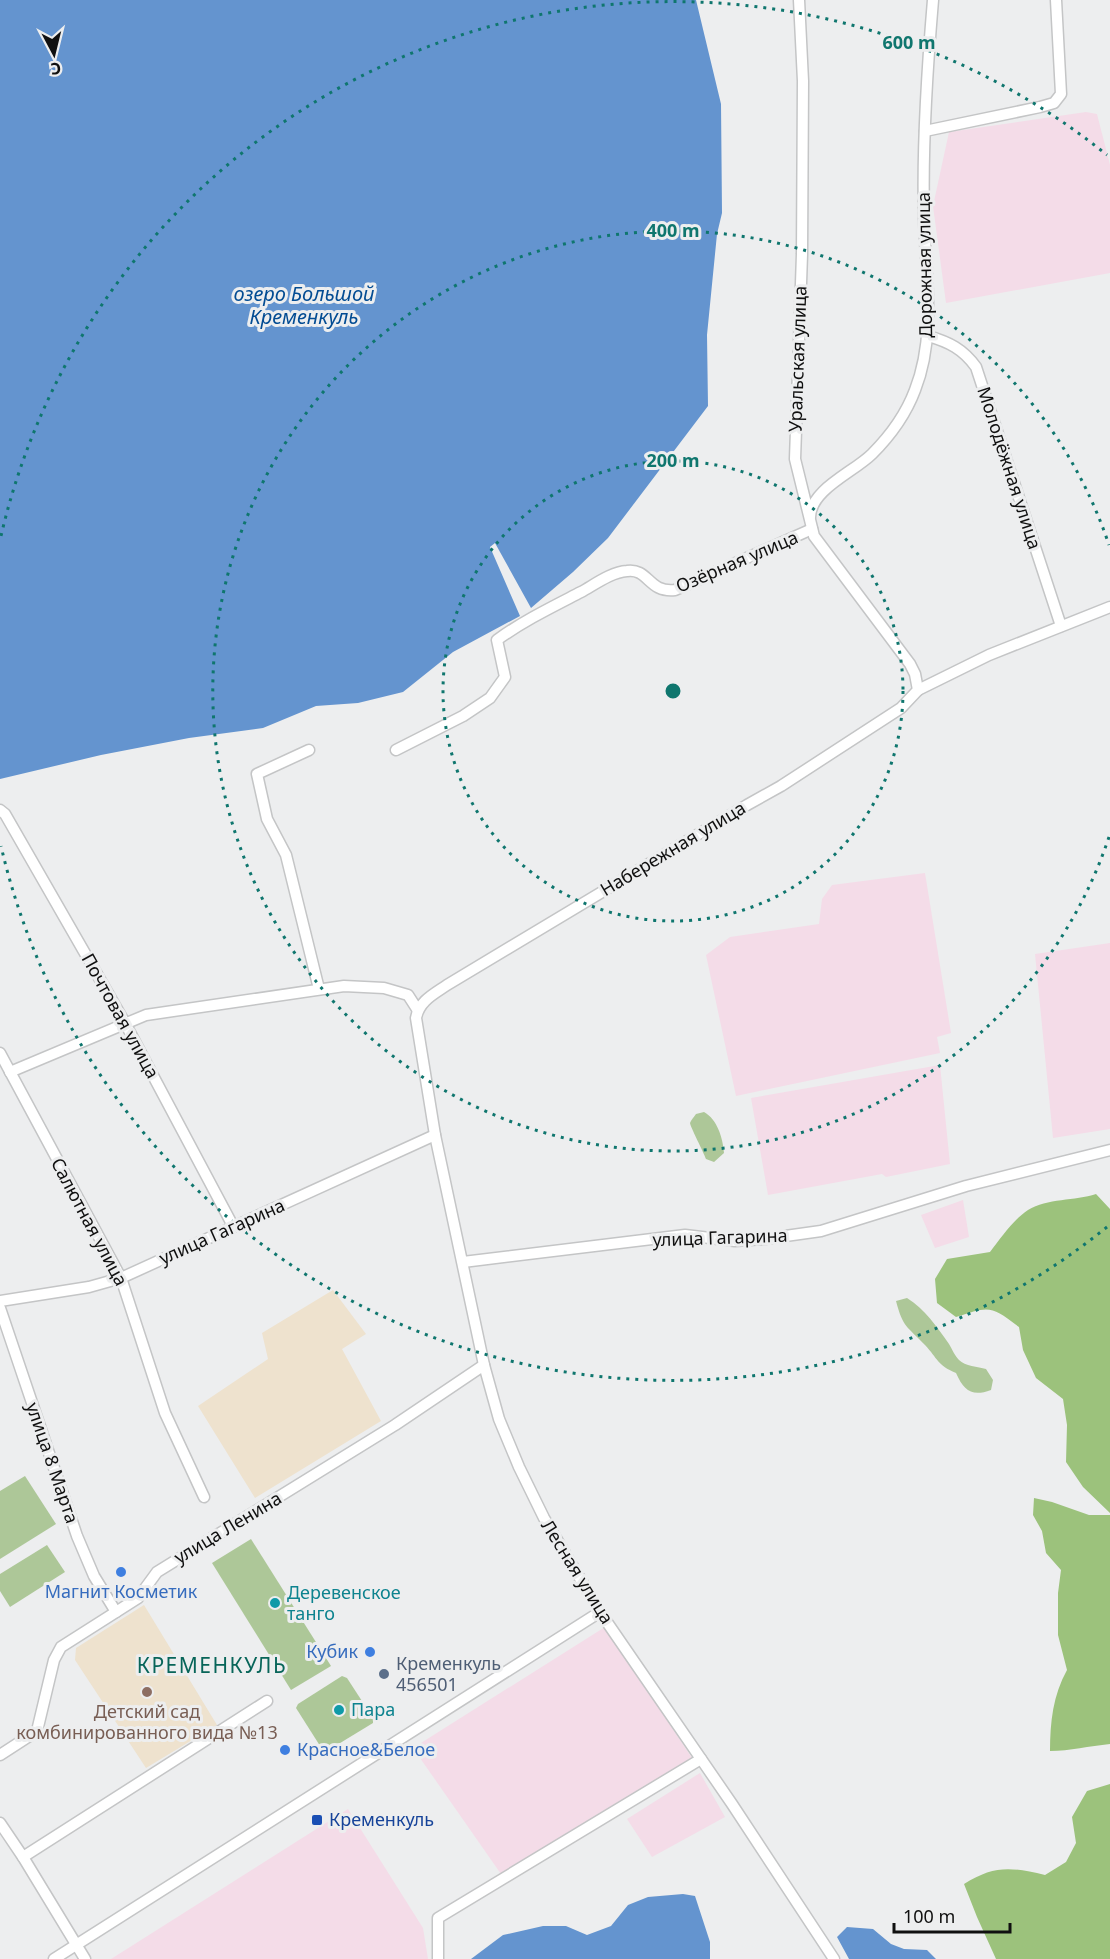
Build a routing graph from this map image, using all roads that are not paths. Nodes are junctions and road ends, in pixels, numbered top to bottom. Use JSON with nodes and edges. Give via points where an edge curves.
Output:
{"nodes":[{"id":1,"x":799,"y":0,"type":"edge"},
{"id":2,"x":933,"y":0,"type":"edge"},
{"id":3,"x":1056,"y":0,"type":"edge"},
{"id":4,"x":925,"y":131,"type":"junction"},
{"id":5,"x":928,"y":336,"type":"junction"},
{"id":6,"x":811,"y":526,"type":"junction"},
{"id":7,"x":1110,"y":607,"type":"edge"},
{"id":8,"x":1061,"y":626,"type":"junction"},
{"id":9,"x":917,"y":686,"type":"junction"},
{"id":10,"x":309,"y":750,"type":"dead end"},
{"id":11,"x":396,"y":750,"type":"dead end"},
{"id":12,"x":0,"y":810,"type":"edge"},
{"id":13,"x":320,"y":989,"type":"junction"},
{"id":14,"x":417,"y":1009,"type":"junction"},
{"id":15,"x":125,"y":1023,"type":"junction"},
{"id":16,"x":0,"y":1053,"type":"edge"},
{"id":17,"x":10,"y":1072,"type":"junction"},
{"id":18,"x":435,"y":1135,"type":"junction"},
{"id":19,"x":1110,"y":1150,"type":"edge"},
{"id":20,"x":233,"y":1227,"type":"junction"},
{"id":21,"x":463,"y":1262,"type":"junction"},
{"id":22,"x":121,"y":1278,"type":"junction"},
{"id":23,"x":0,"y":1301,"type":"edge"},
{"id":24,"x":0,"y":1308,"type":"edge"},
{"id":25,"x":484,"y":1365,"type":"junction"},
{"id":26,"x":204,"y":1497,"type":"dead end"},
{"id":27,"x":116,"y":1612,"type":"junction"},
{"id":28,"x":600,"y":1612,"type":"junction"},
{"id":29,"x":267,"y":1701,"type":"dead end"},
{"id":30,"x":0,"y":1755,"type":"edge"},
{"id":31,"x":701,"y":1759,"type":"junction"},
{"id":32,"x":0,"y":1823,"type":"edge"},
{"id":33,"x":23,"y":1857,"type":"junction"},
{"id":34,"x":77,"y":1945,"type":"junction"},
{"id":35,"x":54,"y":1959,"type":"edge"},
{"id":36,"x":85,"y":1959,"type":"edge"},
{"id":37,"x":438,"y":1959,"type":"edge"},
{"id":38,"x":834,"y":1959,"type":"edge"}],
"edges":[{"from":1,"to":6,"type":"street","name":"Уральская улица","via":[[802,243],[795,459]]},
{"from":2,"to":4,"type":"street","name":"Дорожная улица"},
{"from":3,"to":4,"type":"street","via":[[1061,94],[1054,103]]},
{"from":4,"to":5,"type":"street","name":"Дорожная улица"},
{"from":5,"to":6,"type":"street","name":"Дорожная улица","via":[[915,391],[904,412],[889,436],[814,502]]},
{"from":5,"to":8,"type":"street","name":"Молодёжная улица","via":[[957,347],[976,368]]},
{"from":6,"to":9,"type":"street","name":"Уральская улица","via":[[821,547],[910,664]]},
{"from":6,"to":11,"type":"street","name":"Озёрная улица","via":[[675,590],[658,589],[643,575],[628,570],[513,628],[497,640],[506,677],[490,698]]},
{"from":7,"to":8,"type":"street","name":"Набережная улица"},
{"from":8,"to":9,"type":"street","name":"Набережная улица"},
{"from":9,"to":14,"type":"street","name":"Набережная улица","via":[[901,708],[781,786],[447,985]]},
{"from":10,"to":13,"type":"street","via":[[257,774],[267,819],[286,855]]},
{"from":12,"to":15,"type":"street","name":"Почтовая улица"},
{"from":13,"to":14,"type":"street","via":[[384,988],[408,995]]},
{"from":13,"to":15,"type":"street","via":[[146,1015]]},
{"from":14,"to":18,"type":"street","via":[[417,1031]]},
{"from":15,"to":17,"type":"street"},
{"from":15,"to":20,"type":"street","name":"Почтовая улица"},
{"from":16,"to":17,"type":"street","name":"Салютная улица"},
{"from":17,"to":22,"type":"street","name":"Салютная улица"},
{"from":18,"to":20,"type":"street","name":"улица Гагарина"},
{"from":18,"to":21,"type":"street","name":"Лесная улица"},
{"from":19,"to":21,"type":"street","name":"улица Гагарина","via":[[966,1186],[821,1231],[735,1241],[685,1235]]},
{"from":20,"to":22,"type":"street","name":"улица Гагарина"},
{"from":21,"to":25,"type":"street","name":"Лесная улица"},
{"from":22,"to":23,"type":"street","name":"улица Гагарина"},
{"from":22,"to":26,"type":"street","name":"Салютная улица","via":[[165,1413]]},
{"from":24,"to":27,"type":"street","name":"улица 8 Марта","via":[[77,1536],[94,1576]]},
{"from":25,"to":27,"type":"street","name":"улица Ленина","via":[[395,1425],[157,1572],[138,1598]]},
{"from":25,"to":28,"type":"street","name":"Лесная улица","via":[[499,1419],[519,1467],[544,1518]]},
{"from":27,"to":30,"type":"street","name":"улица Ленина","via":[[61,1647],[54,1660],[37,1731]]},
{"from":28,"to":31,"type":"street","name":"Лесная улица"},
{"from":28,"to":34,"type":"street"},
{"from":29,"to":33,"type":"street"},
{"from":31,"to":37,"type":"street","via":[[438,1917]]},
{"from":31,"to":38,"type":"street","name":"Лесная улица"},
{"from":32,"to":33,"type":"street"},
{"from":33,"to":34,"type":"street"},
{"from":34,"to":35,"type":"street"},
{"from":34,"to":36,"type":"street"}]}
